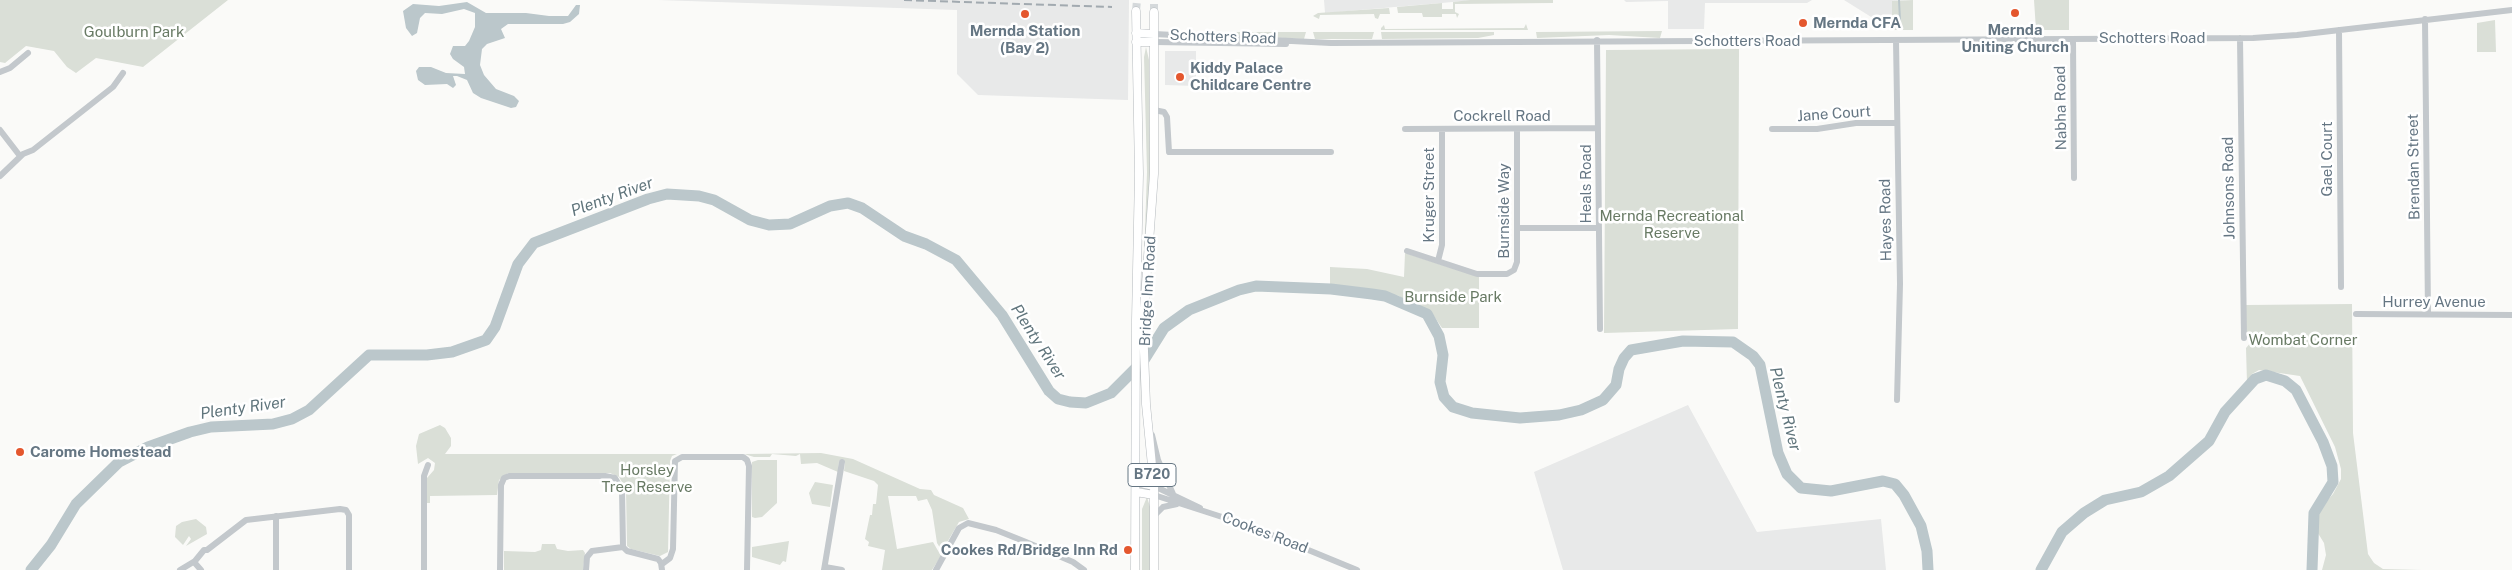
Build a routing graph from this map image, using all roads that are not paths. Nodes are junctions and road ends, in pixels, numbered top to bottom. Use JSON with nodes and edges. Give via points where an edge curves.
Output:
{"nodes":[{"id":1,"x":2512,"y":10,"type":"edge"},
{"id":2,"x":1136,"y":11,"type":"tunnel mouth"},
{"id":3,"x":1154,"y":12,"type":"tunnel mouth"},
{"id":4,"x":2425,"y":19,"type":"junction"},
{"id":5,"x":2339,"y":30,"type":"junction"},
{"id":6,"x":1136,"y":38,"type":"junction"},
{"id":7,"x":1154,"y":38,"type":"junction"},
{"id":8,"x":2240,"y":38,"type":"junction"},
{"id":9,"x":2072,"y":39,"type":"junction"},
{"id":10,"x":1597,"y":40,"type":"junction"},
{"id":11,"x":1896,"y":40,"type":"junction"},
{"id":12,"x":28,"y":53,"type":"dead end"},
{"id":13,"x":0,"y":72,"type":"edge"},
{"id":14,"x":123,"y":73,"type":"dead end"},
{"id":15,"x":1154,"y":110,"type":"junction"},
{"id":16,"x":1896,"y":123,"type":"junction"},
{"id":17,"x":1598,"y":128,"type":"junction"},
{"id":18,"x":1405,"y":129,"type":"dead end"},
{"id":19,"x":1442,"y":129,"type":"junction"},
{"id":20,"x":1516,"y":129,"type":"junction"},
{"id":21,"x":1772,"y":129,"type":"dead end"},
{"id":22,"x":0,"y":130,"type":"edge"},
{"id":23,"x":1332,"y":152,"type":"dead end"},
{"id":24,"x":20,"y":156,"type":"junction"},
{"id":25,"x":0,"y":176,"type":"edge"},
{"id":26,"x":2074,"y":178,"type":"dead end"},
{"id":27,"x":1517,"y":228,"type":"junction"},
{"id":28,"x":1599,"y":228,"type":"junction"},
{"id":29,"x":1407,"y":251,"type":"dead end"},
{"id":30,"x":1438,"y":261,"type":"junction"},
{"id":31,"x":2340,"y":287,"type":"dead end"},
{"id":32,"x":2356,"y":314,"type":"dead end"},
{"id":33,"x":2428,"y":314,"type":"junction"},
{"id":34,"x":2512,"y":315,"type":"edge"},
{"id":35,"x":1600,"y":329,"type":"dead end"},
{"id":36,"x":2244,"y":338,"type":"dead end"},
{"id":37,"x":1896,"y":400,"type":"dead end"},
{"id":38,"x":1146,"y":404,"type":"junction"},
{"id":39,"x":842,"y":462,"type":"dead end"},
{"id":40,"x":428,"y":466,"type":"dead end"},
{"id":41,"x":1136,"y":482,"type":"junction"},
{"id":42,"x":1154,"y":486,"type":"junction"},
{"id":43,"x":1136,"y":492,"type":"junction"},
{"id":44,"x":1173,"y":494,"type":"junction"},
{"id":45,"x":1154,"y":495,"type":"junction"},
{"id":46,"x":1181,"y":504,"type":"junction"},
{"id":47,"x":1201,"y":509,"type":"junction"},
{"id":48,"x":276,"y":516,"type":"junction"},
{"id":49,"x":1154,"y":516,"type":"junction"},
{"id":50,"x":624,"y":547,"type":"junction"},
{"id":51,"x":197,"y":565,"type":"edge"},
{"id":52,"x":661,"y":565,"type":"edge"},
{"id":53,"x":824,"y":568,"type":"edge"},
{"id":54,"x":180,"y":570,"type":"edge"},
{"id":55,"x":186,"y":570,"type":"edge"},
{"id":56,"x":276,"y":570,"type":"edge"},
{"id":57,"x":349,"y":570,"type":"edge"},
{"id":58,"x":424,"y":570,"type":"edge"},
{"id":59,"x":500,"y":570,"type":"edge"},
{"id":60,"x":586,"y":570,"type":"edge"},
{"id":61,"x":747,"y":570,"type":"edge"},
{"id":62,"x":842,"y":570,"type":"edge"},
{"id":63,"x":936,"y":570,"type":"edge"},
{"id":64,"x":1084,"y":570,"type":"edge"},
{"id":65,"x":1135,"y":570,"type":"edge"},
{"id":66,"x":1154,"y":570,"type":"edge"},
{"id":67,"x":1357,"y":570,"type":"edge"}],
"edges":[{"from":1,"to":4,"type":"street","name":"Schotters Road"},
{"from":2,"to":6,"type":"main road","name":"Bridge Inn Road","number":"B720"},
{"from":3,"to":7,"type":"main road","name":"Bridge Inn Road","number":"B720"},
{"from":4,"to":5,"type":"street","name":"Schotters Road"},
{"from":4,"to":33,"type":"street","name":"Brendan Street"},
{"from":5,"to":8,"type":"street","name":"Schotters Road"},
{"from":5,"to":31,"type":"street","name":"Gael Court"},
{"from":6,"to":7,"type":"main road","name":"Schotters Road"},
{"from":6,"to":41,"type":"main road","name":"Bridge Inn Road","number":"B720","via":[[1139,174]]},
{"from":7,"to":10,"type":"street","name":"Schotters Road","via":[[1251,44]]},
{"from":7,"to":15,"type":"main road","name":"Bridge Inn Road","number":"B720"},
{"from":8,"to":9,"type":"street","name":"Schotters Road"},
{"from":8,"to":36,"type":"street","name":"Johnsons Road"},
{"from":9,"to":11,"type":"street","name":"Schotters Road"},
{"from":9,"to":26,"type":"street","name":"Nabha Road"},
{"from":10,"to":11,"type":"street","name":"Schotters Road"},
{"from":10,"to":17,"type":"street","name":"Heals Road"},
{"from":11,"to":16,"type":"street","name":"Hayes Road"},
{"from":12,"to":13,"type":"street"},
{"from":14,"to":24,"type":"street","via":[[113,87],[33,150]]},
{"from":15,"to":23,"type":"street","via":[[1164,112],[1167,117],[1168,152]]},
{"from":15,"to":38,"type":"main road","name":"Bridge Inn Road","number":"B720","via":[[1154,174],[1143,325]]},
{"from":16,"to":21,"type":"street","name":"Jane Court"},
{"from":16,"to":37,"type":"street","name":"Hayes Road","via":[[1900,284]]},
{"from":17,"to":20,"type":"street","name":"Cockrell Road"},
{"from":17,"to":28,"type":"street","name":"Heals Road"},
{"from":18,"to":19,"type":"street","name":"Cockrell Road"},
{"from":19,"to":20,"type":"street","name":"Cockrell Road"},
{"from":19,"to":30,"type":"street","name":"Kruger Street","via":[[1442,246]]},
{"from":20,"to":27,"type":"street","name":"Burnside Way"},
{"from":22,"to":24,"type":"street"},
{"from":24,"to":25,"type":"street"},
{"from":27,"to":28,"type":"street"},
{"from":27,"to":30,"type":"street","name":"Burnside Way","via":[[1517,265],[1510,273],[1477,274]]},
{"from":28,"to":35,"type":"street","name":"Heals Road"},
{"from":29,"to":30,"type":"street","name":"Burnside Way"},
{"from":32,"to":33,"type":"street","name":"Hurrey Avenue"},
{"from":33,"to":34,"type":"street","name":"Hurrey Avenue"},
{"from":38,"to":42,"type":"main road","name":"Bridge Inn Road","number":"B720"},
{"from":38,"to":44,"type":"street","via":[[1158,460]]},
{"from":39,"to":53,"type":"street"},
{"from":40,"to":58,"type":"street","via":[[424,476]]},
{"from":41,"to":42,"type":"main road","name":"Cookes Road"},
{"from":41,"to":43,"type":"main road","name":"Bridge Inn Road","number":"B720"},
{"from":42,"to":44,"type":"street","name":"Cookes Road"},
{"from":42,"to":45,"type":"main road","name":"Bridge Inn Road","number":"B720"},
{"from":43,"to":45,"type":"main road","name":"Cookes Road"},
{"from":43,"to":65,"type":"main road","name":"Bridge Inn Road","number":"B720"},
{"from":44,"to":47,"type":"street","name":"Cookes Road"},
{"from":45,"to":46,"type":"street","name":"Cookes Road"},
{"from":45,"to":49,"type":"main road","name":"Bridge Inn Road","number":"B720"},
{"from":46,"to":47,"type":"street","name":"Cookes Road"},
{"from":46,"to":49,"type":"street","via":[[1164,507]]},
{"from":47,"to":67,"type":"street","name":"Cookes Road"},
{"from":48,"to":51,"type":"street","via":[[246,520],[204,550]]},
{"from":48,"to":56,"type":"street"},
{"from":48,"to":57,"type":"street","via":[[346,510],[349,516]]},
{"from":49,"to":66,"type":"main road","name":"Bridge Inn Road","number":"B720"},
{"from":50,"to":52,"type":"street"},
{"from":50,"to":59,"type":"street","via":[[622,490],[615,478],[509,476],[501,485]]},
{"from":50,"to":60,"type":"street","via":[[590,553]]},
{"from":51,"to":54,"type":"street"},
{"from":51,"to":55,"type":"street"},
{"from":52,"to":61,"type":"street","via":[[671,555],[673,546],[675,461],[694,457],[743,457],[747,460]]},
{"from":53,"to":62,"type":"street"},
{"from":63,"to":64,"type":"street","via":[[959,528],[968,523],[996,530],[1048,551]]}]}
